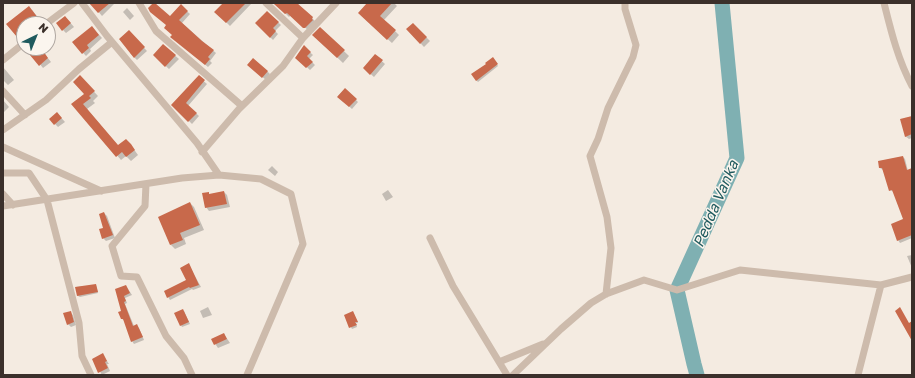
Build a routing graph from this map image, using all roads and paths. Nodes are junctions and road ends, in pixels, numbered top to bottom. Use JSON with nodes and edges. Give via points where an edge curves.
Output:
{"nodes":[{"id":1,"x":74,"y":3,"type":"edge"},
{"id":2,"x":82,"y":3,"type":"edge"},
{"id":3,"x":138,"y":3,"type":"edge"},
{"id":4,"x":266,"y":3,"type":"edge"},
{"id":5,"x":336,"y":3,"type":"edge"},
{"id":6,"x":625,"y":3,"type":"edge"},
{"id":7,"x":884,"y":3,"type":"edge"},
{"id":8,"x":56,"y":16,"type":"edge"},
{"id":9,"x":303,"y":38,"type":"junction"},
{"id":10,"x":112,"y":42,"type":"junction"},
{"id":11,"x":16,"y":49,"type":"edge"},
{"id":12,"x":3,"y":60,"type":"edge"},
{"id":13,"x":912,"y":86,"type":"edge"},
{"id":14,"x":3,"y":91,"type":"edge"},
{"id":15,"x":242,"y":106,"type":"junction"},
{"id":16,"x":25,"y":115,"type":"junction"},
{"id":17,"x":3,"y":130,"type":"edge"},
{"id":18,"x":3,"y":147,"type":"edge"},
{"id":19,"x":202,"y":152,"type":"junction"},
{"id":20,"x":3,"y":173,"type":"edge"},
{"id":21,"x":218,"y":176,"type":"junction"},
{"id":22,"x":146,"y":184,"type":"junction"},
{"id":23,"x":101,"y":191,"type":"junction"},
{"id":24,"x":3,"y":194,"type":"edge"},
{"id":25,"x":47,"y":200,"type":"junction"},
{"id":26,"x":13,"y":205,"type":"junction"},
{"id":27,"x":3,"y":206,"type":"edge"},
{"id":28,"x":430,"y":238,"type":"dead end"},
{"id":29,"x":912,"y":277,"type":"edge"},
{"id":30,"x":881,"y":285,"type":"junction"},
{"id":31,"x":606,"y":294,"type":"junction"},
{"id":32,"x":547,"y":343,"type":"junction"},
{"id":33,"x":499,"y":362,"type":"junction"},
{"id":34,"x":91,"y":375,"type":"edge"},
{"id":35,"x":192,"y":375,"type":"edge"},
{"id":36,"x":247,"y":375,"type":"edge"},
{"id":37,"x":507,"y":375,"type":"edge"},
{"id":38,"x":513,"y":375,"type":"edge"},
{"id":39,"x":858,"y":375,"type":"edge"}],
"edges":[{"from":1,"to":8,"type":"street"},
{"from":2,"to":10,"type":"street"},
{"from":3,"to":15,"type":"street","via":[[156,32]]},
{"from":4,"to":9,"type":"street"},
{"from":5,"to":9,"type":"street"},
{"from":6,"to":31,"type":"street","via":[[636,45],[633,58],[608,108],[590,156],[607,217],[611,248]]},
{"from":7,"to":13,"type":"street","via":[[893,40]]},
{"from":9,"to":15,"type":"street","via":[[283,66]]},
{"from":10,"to":16,"type":"street","via":[[46,100]]},
{"from":10,"to":19,"type":"street"},
{"from":11,"to":12,"type":"street"},
{"from":14,"to":16,"type":"street"},
{"from":15,"to":19,"type":"street"},
{"from":16,"to":17,"type":"street"},
{"from":18,"to":23,"type":"street"},
{"from":19,"to":21,"type":"street"},
{"from":20,"to":25,"type":"street","via":[[29,173]]},
{"from":21,"to":22,"type":"street"},
{"from":21,"to":36,"type":"street","via":[[261,180],[291,194],[303,244]]},
{"from":22,"to":23,"type":"street"},
{"from":22,"to":35,"type":"street","via":[[145,206],[112,246],[121,276],[137,277],[166,336],[184,358]]},
{"from":23,"to":25,"type":"street"},
{"from":24,"to":26,"type":"street"},
{"from":25,"to":26,"type":"street"},
{"from":25,"to":34,"type":"street","via":[[79,323],[82,356]]},
{"from":26,"to":27,"type":"street"},
{"from":28,"to":33,"type":"street","via":[[453,286]]},
{"from":29,"to":30,"type":"street"},
{"from":30,"to":31,"type":"street","via":[[740,270],[678,290],[644,280]]},
{"from":30,"to":39,"type":"street"},
{"from":31,"to":32,"type":"street","via":[[591,303]]},
{"from":32,"to":33,"type":"street"},
{"from":32,"to":38,"type":"street"},
{"from":33,"to":37,"type":"street"}]}
